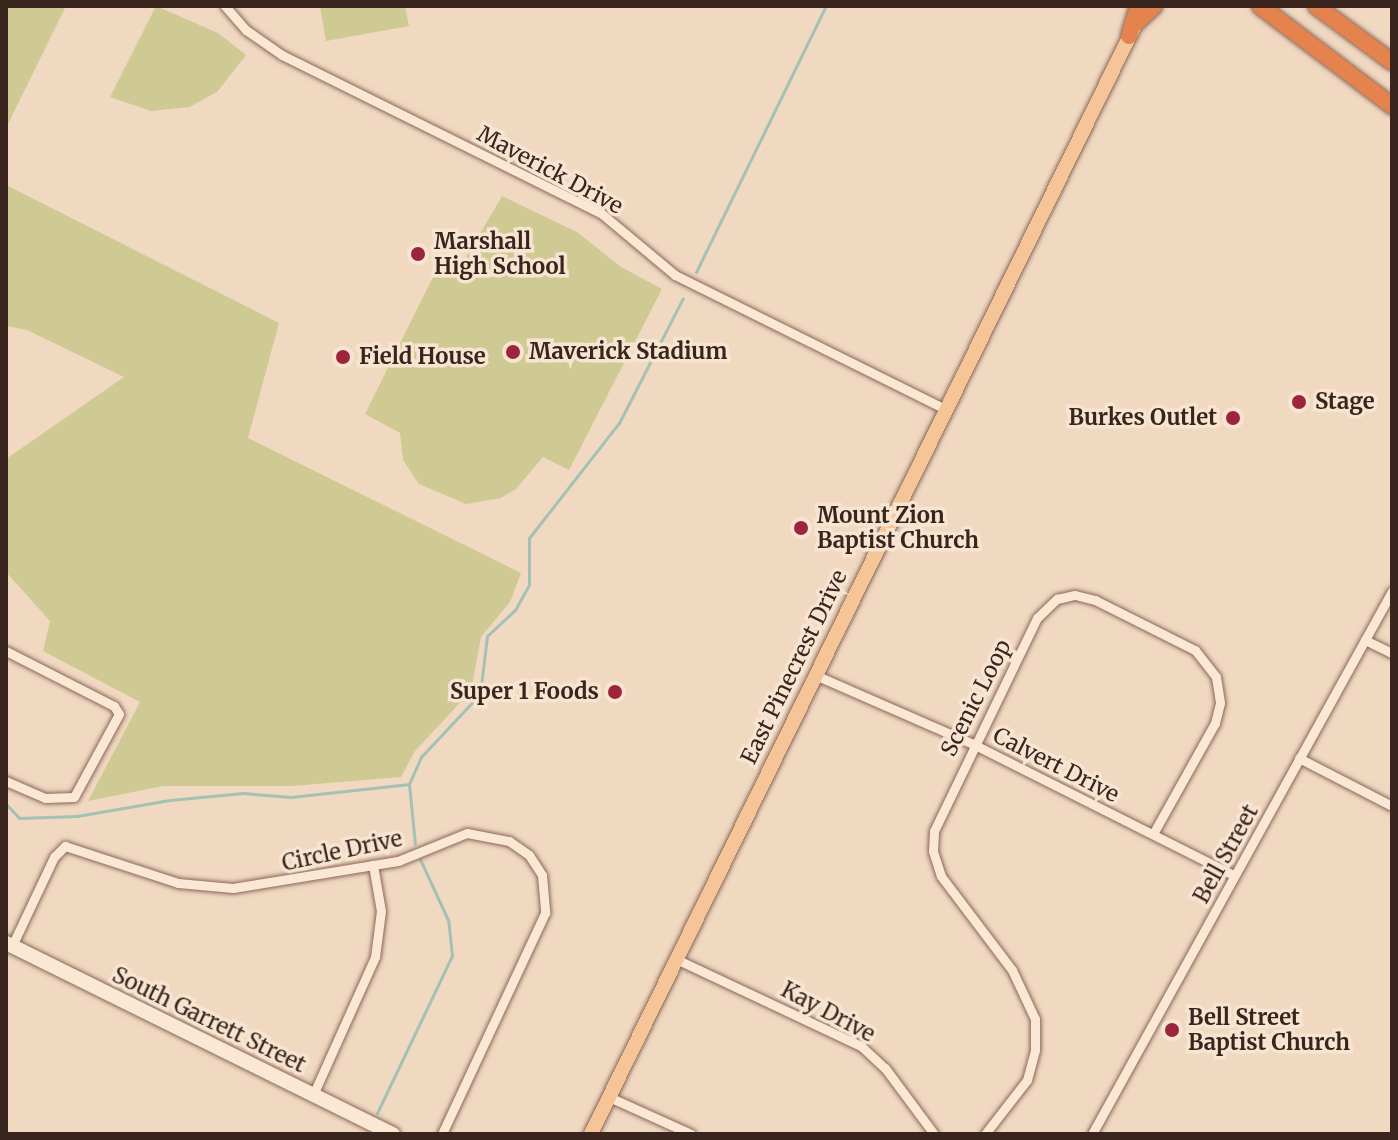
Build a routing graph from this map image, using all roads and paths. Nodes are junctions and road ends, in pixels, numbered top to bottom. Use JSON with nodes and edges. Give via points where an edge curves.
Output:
{"nodes":[{"id":1,"x":225,"y":6,"type":"edge"},
{"id":2,"x":1138,"y":6,"type":"edge"},
{"id":3,"x":1146,"y":6,"type":"edge"},
{"id":4,"x":1154,"y":6,"type":"edge"},
{"id":5,"x":1260,"y":6,"type":"edge"},
{"id":6,"x":1316,"y":6,"type":"edge"},
{"id":7,"x":1132,"y":30,"type":"junction"},
{"id":8,"x":1392,"y":62,"type":"edge"},
{"id":9,"x":1392,"y":106,"type":"edge"},
{"id":10,"x":945,"y":409,"type":"junction"},
{"id":11,"x":1392,"y":591,"type":"edge"},
{"id":12,"x":1365,"y":640,"type":"junction"},
{"id":13,"x":6,"y":651,"type":"edge"},
{"id":14,"x":1392,"y":653,"type":"edge"},
{"id":15,"x":815,"y":675,"type":"junction"},
{"id":16,"x":973,"y":744,"type":"junction"},
{"id":17,"x":1299,"y":758,"type":"junction"},
{"id":18,"x":6,"y":781,"type":"edge"},
{"id":19,"x":1392,"y":806,"type":"edge"},
{"id":20,"x":1153,"y":834,"type":"junction"},
{"id":21,"x":373,"y":865,"type":"junction"},
{"id":22,"x":1234,"y":875,"type":"junction"},
{"id":23,"x":9,"y":945,"type":"edge"},
{"id":24,"x":676,"y":959,"type":"junction"},
{"id":25,"x":313,"y":1095,"type":"junction"},
{"id":26,"x":609,"y":1097,"type":"junction"},
{"id":27,"x":393,"y":1134,"type":"edge"},
{"id":28,"x":442,"y":1134,"type":"edge"},
{"id":29,"x":591,"y":1134,"type":"edge"},
{"id":30,"x":691,"y":1134,"type":"edge"},
{"id":31,"x":934,"y":1134,"type":"edge"},
{"id":32,"x":985,"y":1134,"type":"edge"},
{"id":33,"x":1092,"y":1134,"type":"edge"}],
"edges":[{"from":1,"to":10,"type":"street","name":"Maverick Drive","via":[[246,30],[282,55],[602,214],[675,275]]},
{"from":2,"to":7,"type":"highway"},
{"from":3,"to":7,"type":"main road","name":"East Pinecrest Drive"},
{"from":4,"to":7,"type":"highway"},
{"from":5,"to":9,"type":"highway"},
{"from":6,"to":8,"type":"highway"},
{"from":7,"to":10,"type":"main road","name":"East Pinecrest Drive"},
{"from":10,"to":15,"type":"main road","name":"East Pinecrest Drive"},
{"from":11,"to":12,"type":"street","name":"Bell Street"},
{"from":12,"to":14,"type":"street"},
{"from":12,"to":17,"type":"street","name":"Bell Street"},
{"from":13,"to":18,"type":"street","via":[[114,706],[119,714],[83,787],[69,798],[45,798]]},
{"from":15,"to":16,"type":"street","name":"Calvert Drive"},
{"from":15,"to":24,"type":"main road","name":"East Pinecrest Drive"},
{"from":16,"to":20,"type":"street","name":"Calvert Drive"},
{"from":16,"to":20,"type":"street","name":"Scenic Loop","via":[[1037,618],[1057,599],[1088,597],[1188,646],[1213,671],[1218,713]]},
{"from":16,"to":32,"type":"street","name":"Scenic Loop","via":[[936,823],[934,858],[941,876],[1022,985],[1036,1029],[1027,1080]]},
{"from":17,"to":19,"type":"street"},
{"from":17,"to":22,"type":"street","name":"Bell Street"},
{"from":20,"to":22,"type":"street","name":"Calvert Drive"},
{"from":21,"to":23,"type":"street","name":"Circle Drive","via":[[268,885],[211,887],[178,883],[65,846],[54,857]]},
{"from":21,"to":25,"type":"street","via":[[381,911],[375,957]]},
{"from":21,"to":28,"type":"street","name":"Circle Drive","via":[[407,858],[458,835],[486,833],[522,849],[538,866],[545,886],[538,934]]},
{"from":22,"to":33,"type":"street","name":"Bell Street"},
{"from":23,"to":25,"type":"street","name":"South Garrett Street"},
{"from":24,"to":26,"type":"main road","name":"East Pinecrest Drive"},
{"from":24,"to":31,"type":"street","name":"Kay Drive","via":[[861,1046],[885,1068]]},
{"from":25,"to":27,"type":"street","name":"South Garrett Street"},
{"from":26,"to":29,"type":"main road","name":"East Pinecrest Drive"},
{"from":26,"to":30,"type":"street"}]}
